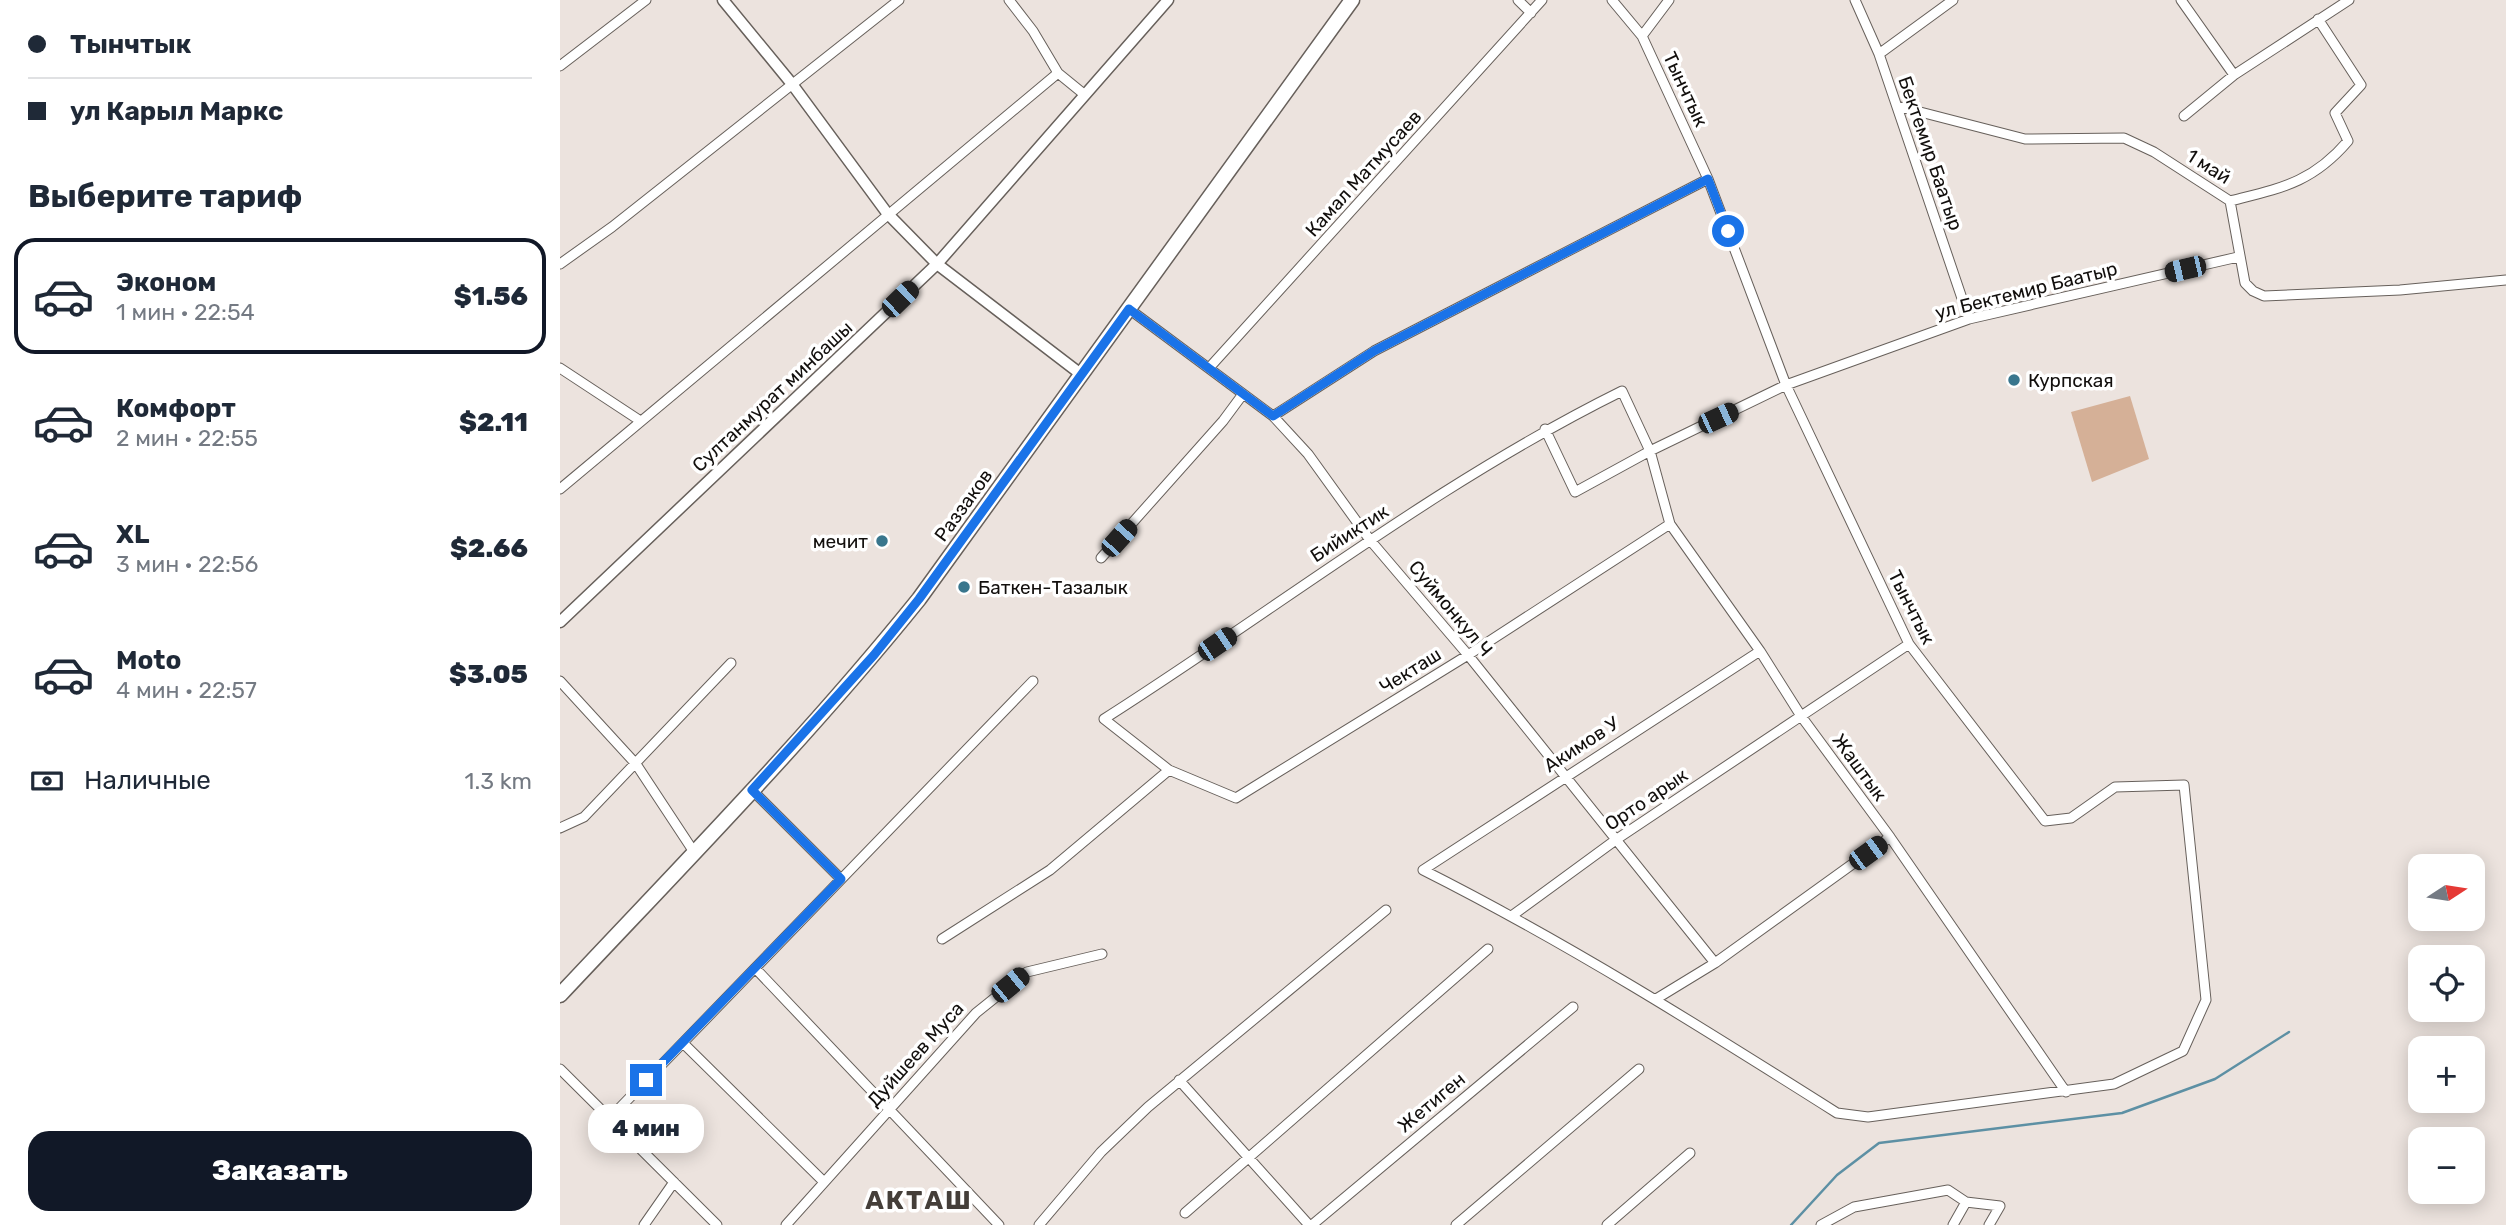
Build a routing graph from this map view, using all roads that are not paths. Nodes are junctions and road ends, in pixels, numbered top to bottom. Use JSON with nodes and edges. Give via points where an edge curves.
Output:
{"nodes":[{"id":1,"x":646,"y":0,"type":"edge"},
{"id":2,"x":723,"y":0,"type":"edge"},
{"id":3,"x":899,"y":0,"type":"edge"},
{"id":4,"x":1009,"y":0,"type":"edge"},
{"id":5,"x":1168,"y":0,"type":"edge"},
{"id":6,"x":1352,"y":0,"type":"edge"},
{"id":7,"x":1518,"y":0,"type":"edge"},
{"id":8,"x":1542,"y":0,"type":"edge"},
{"id":9,"x":1612,"y":0,"type":"edge"},
{"id":10,"x":1670,"y":0,"type":"edge"},
{"id":11,"x":1855,"y":0,"type":"edge"},
{"id":12,"x":1953,"y":0,"type":"edge"},
{"id":13,"x":2181,"y":0,"type":"edge"},
{"id":14,"x":2349,"y":0,"type":"edge"},
{"id":15,"x":1531,"y":13,"type":"junction"},
{"id":16,"x":2318,"y":19,"type":"junction"},
{"id":17,"x":1642,"y":36,"type":"junction"},
{"id":18,"x":1879,"y":54,"type":"junction"},
{"id":19,"x":560,"y":66,"type":"edge"},
{"id":20,"x":1058,"y":73,"type":"junction"},
{"id":21,"x":2234,"y":75,"type":"junction"},
{"id":22,"x":792,"y":84,"type":"junction"},
{"id":23,"x":1085,"y":95,"type":"junction"},
{"id":24,"x":1896,"y":106,"type":"junction"},
{"id":25,"x":2184,"y":116,"type":"dead end"},
{"id":26,"x":1708,"y":179,"type":"junction"},
{"id":27,"x":2230,"y":201,"type":"junction"},
{"id":28,"x":887,"y":213,"type":"junction"},
{"id":29,"x":2238,"y":257,"type":"junction"},
{"id":30,"x":560,"y":264,"type":"edge"},
{"id":31,"x":937,"y":264,"type":"junction"},
{"id":32,"x":2506,"y":280,"type":"edge"},
{"id":33,"x":1129,"y":309,"type":"junction"},
{"id":34,"x":1969,"y":319,"type":"junction"},
{"id":35,"x":560,"y":368,"type":"edge"},
{"id":36,"x":1209,"y":368,"type":"junction"},
{"id":37,"x":1082,"y":374,"type":"junction"},
{"id":38,"x":1786,"y":385,"type":"junction"},
{"id":39,"x":1622,"y":391,"type":"joint"},
{"id":40,"x":1243,"y":394,"type":"junction"},
{"id":41,"x":1273,"y":416,"type":"junction"},
{"id":42,"x":639,"y":419,"type":"junction"},
{"id":43,"x":1545,"y":429,"type":"junction"},
{"id":44,"x":1650,"y":451,"type":"junction"},
{"id":45,"x":560,"y":489,"type":"edge"},
{"id":46,"x":1670,"y":524,"type":"junction"},
{"id":47,"x":1370,"y":540,"type":"junction"},
{"id":48,"x":1101,"y":558,"type":"dead end"},
{"id":49,"x":560,"y":622,"type":"edge"},
{"id":50,"x":1909,"y":644,"type":"junction"},
{"id":51,"x":1760,"y":651,"type":"junction"},
{"id":52,"x":1468,"y":655,"type":"junction"},
{"id":53,"x":731,"y":663,"type":"dead end"},
{"id":54,"x":560,"y":681,"type":"edge"},
{"id":55,"x":1033,"y":681,"type":"dead end"},
{"id":56,"x":1801,"y":716,"type":"junction"},
{"id":57,"x":636,"y":764,"type":"junction"},
{"id":58,"x":1169,"y":770,"type":"junction"},
{"id":59,"x":1565,"y":775,"type":"junction"},
{"id":60,"x":752,"y":790,"type":"junction"},
{"id":61,"x":560,"y":828,"type":"edge"},
{"id":62,"x":1890,"y":837,"type":"junction"},
{"id":63,"x":1617,"y":839,"type":"junction"},
{"id":64,"x":694,"y":852,"type":"junction"},
{"id":65,"x":841,"y":879,"type":"junction"},
{"id":66,"x":1386,"y":910,"type":"dead end"},
{"id":67,"x":1513,"y":915,"type":"junction"},
{"id":68,"x":942,"y":939,"type":"dead end"},
{"id":69,"x":1488,"y":949,"type":"dead end"},
{"id":70,"x":1102,"y":954,"type":"dead end"},
{"id":71,"x":1715,"y":963,"type":"junction"},
{"id":72,"x":755,"y":968,"type":"junction"},
{"id":73,"x":560,"y":995,"type":"edge"},
{"id":74,"x":1656,"y":999,"type":"junction"},
{"id":75,"x":1573,"y":1007,"type":"dead end"},
{"id":76,"x":683,"y":1043,"type":"junction"},
{"id":77,"x":560,"y":1069,"type":"edge"},
{"id":78,"x":1639,"y":1069,"type":"dead end"},
{"id":79,"x":1179,"y":1080,"type":"junction"},
{"id":80,"x":2066,"y":1092,"type":"junction"},
{"id":81,"x":889,"y":1109,"type":"junction"},
{"id":82,"x":610,"y":1118,"type":"junction"},
{"id":83,"x":1690,"y":1153,"type":"dead end"},
{"id":84,"x":1248,"y":1157,"type":"junction"},
{"id":85,"x":823,"y":1181,"type":"junction"},
{"id":86,"x":674,"y":1182,"type":"junction"},
{"id":87,"x":1966,"y":1202,"type":"junction"},
{"id":88,"x":1185,"y":1213,"type":"dead end"},
{"id":89,"x":644,"y":1225,"type":"edge"},
{"id":90,"x":717,"y":1225,"type":"edge"},
{"id":91,"x":786,"y":1225,"type":"edge"},
{"id":92,"x":999,"y":1225,"type":"edge"},
{"id":93,"x":1039,"y":1225,"type":"edge"},
{"id":94,"x":1310,"y":1225,"type":"edge"},
{"id":95,"x":1456,"y":1225,"type":"edge"},
{"id":96,"x":1607,"y":1225,"type":"edge"},
{"id":97,"x":1821,"y":1225,"type":"edge"},
{"id":98,"x":1953,"y":1225,"type":"edge"},
{"id":99,"x":1989,"y":1225,"type":"edge"}],
"edges":[{"from":1,"to":19,"type":"street"},
{"from":2,"to":22,"type":"street"},
{"from":3,"to":22,"type":"street"},
{"from":4,"to":20,"type":"street"},
{"from":5,"to":23,"type":"street","name":"Султанмурат минбашы"},
{"from":6,"to":33,"type":"main road","name":"Раззаков"},
{"from":7,"to":15,"type":"street"},
{"from":8,"to":15,"type":"street","name":"Камал Матмусаев"},
{"from":9,"to":17,"type":"street","name":"Тынчтык"},
{"from":10,"to":17,"type":"street","name":"Тынчтык"},
{"from":11,"to":18,"type":"street","name":"Бектемир Баатыр"},
{"from":12,"to":18,"type":"street"},
{"from":13,"to":21,"type":"street"},
{"from":14,"to":16,"type":"street"},
{"from":15,"to":36,"type":"street","name":"Камал Матмусаев"},
{"from":16,"to":21,"type":"street"},
{"from":16,"to":27,"type":"street","name":"1 май","via":[[2361,85],[2335,113],[2347,141],[2327,165],[2295,182]]},
{"from":17,"to":26,"type":"street","name":"Тынчтык"},
{"from":18,"to":24,"type":"street","name":"Бектемир Баатыр"},
{"from":20,"to":23,"type":"street"},
{"from":20,"to":28,"type":"street"},
{"from":21,"to":25,"type":"street"},
{"from":22,"to":28,"type":"street"},
{"from":22,"to":30,"type":"street"},
{"from":23,"to":31,"type":"street","name":"Султанмурат минбашы"},
{"from":24,"to":27,"type":"street","name":"1 май","via":[[2025,139],[2124,138]]},
{"from":24,"to":34,"type":"street","name":"Бектемир Баатыр"},
{"from":26,"to":38,"type":"street","name":"Тынчтык"},
{"from":26,"to":41,"type":"street","via":[[1374,351]]},
{"from":27,"to":29,"type":"street"},
{"from":28,"to":31,"type":"street"},
{"from":28,"to":42,"type":"street"},
{"from":29,"to":32,"type":"street","via":[[2245,283],[2264,296]]},
{"from":29,"to":34,"type":"street","name":"ул Бектемир Баатыр"},
{"from":31,"to":37,"type":"street"},
{"from":31,"to":49,"type":"street","name":"Султанмурат минбашы"},
{"from":33,"to":36,"type":"street","name":"Суймонкул Ч"},
{"from":33,"to":37,"type":"main road","name":"Раззаков"},
{"from":34,"to":38,"type":"street","name":"ул Бектемир Баатыр"},
{"from":35,"to":42,"type":"street"},
{"from":36,"to":40,"type":"street","name":"Суймонкул Ч"},
{"from":37,"to":60,"type":"main road","name":"Раззаков","via":[[919,599]]},
{"from":38,"to":44,"type":"street","name":"ул Бектемир Баатыр"},
{"from":38,"to":50,"type":"street","name":"Тынчтык"},
{"from":39,"to":43,"type":"street","name":"Бийиктик"},
{"from":39,"to":44,"type":"street","name":"Жаштык"},
{"from":40,"to":41,"type":"street","name":"Суймонкул Ч"},
{"from":40,"to":48,"type":"street"},
{"from":41,"to":47,"type":"street","name":"Суймонкул Ч","via":[[1308,454]]},
{"from":42,"to":45,"type":"street"},
{"from":43,"to":44,"type":"street","name":"ул Бектемир Баатыр","via":[[1576,492]]},
{"from":43,"to":47,"type":"street","name":"Бийиктик"},
{"from":44,"to":46,"type":"street","name":"Жаштык"},
{"from":46,"to":51,"type":"street","name":"Жаштык"},
{"from":46,"to":52,"type":"street","name":"Чекташ"},
{"from":47,"to":52,"type":"street","name":"Суймонкул Ч"},
{"from":47,"to":58,"type":"street","name":"Бийиктик","via":[[1104,719]]},
{"from":50,"to":56,"type":"street","name":"Орто арык"},
{"from":50,"to":80,"type":"street","name":"Тынчтык","via":[[2045,821],[2071,818],[2115,787],[2183,785],[2206,1000],[2183,1051],[2113,1084]]},
{"from":51,"to":56,"type":"street","name":"Жаштык"},
{"from":51,"to":59,"type":"street","name":"Акимов У"},
{"from":52,"to":58,"type":"street","name":"Чекташ","via":[[1236,798]]},
{"from":52,"to":59,"type":"street","name":"Суймонкул Ч"},
{"from":53,"to":57,"type":"street"},
{"from":54,"to":57,"type":"street"},
{"from":55,"to":65,"type":"street"},
{"from":56,"to":62,"type":"street","name":"Жаштык"},
{"from":56,"to":63,"type":"street","name":"Орто арык"},
{"from":57,"to":61,"type":"street","via":[[584,817]]},
{"from":57,"to":64,"type":"street"},
{"from":58,"to":68,"type":"street","via":[[1050,870]]},
{"from":59,"to":63,"type":"street","name":"Суймонкул Ч"},
{"from":59,"to":67,"type":"street","name":"Акимов У","via":[[1423,870]]},
{"from":60,"to":64,"type":"main road","name":"Раззаков"},
{"from":60,"to":65,"type":"street"},
{"from":62,"to":71,"type":"street"},
{"from":62,"to":80,"type":"street","name":"Жаштык"},
{"from":63,"to":67,"type":"street","name":"Орто арык"},
{"from":63,"to":71,"type":"street","name":"Суймонкул Ч"},
{"from":64,"to":73,"type":"main road","name":"Раззаков"},
{"from":65,"to":72,"type":"street"},
{"from":66,"to":79,"type":"street"},
{"from":67,"to":74,"type":"street"},
{"from":69,"to":84,"type":"street"},
{"from":70,"to":81,"type":"street","name":"Дуйшеев Муса","via":[[1027,972],[976,1013]]},
{"from":71,"to":74,"type":"street"},
{"from":72,"to":76,"type":"street"},
{"from":72,"to":81,"type":"street"},
{"from":74,"to":80,"type":"street","via":[[1837,1113],[1868,1117]]},
{"from":75,"to":94,"type":"street","name":"Жетиген"},
{"from":76,"to":82,"type":"street"},
{"from":76,"to":85,"type":"street"},
{"from":77,"to":82,"type":"street"},
{"from":78,"to":95,"type":"street"},
{"from":79,"to":84,"type":"street"},
{"from":79,"to":93,"type":"street","via":[[1101,1152]]},
{"from":81,"to":85,"type":"street","name":"Дуйшеев Муса"},
{"from":81,"to":92,"type":"street"},
{"from":82,"to":86,"type":"street"},
{"from":83,"to":96,"type":"street"},
{"from":84,"to":88,"type":"street"},
{"from":84,"to":94,"type":"street"},
{"from":85,"to":91,"type":"street","name":"Дуйшеев Муса"},
{"from":86,"to":89,"type":"street"},
{"from":86,"to":90,"type":"street"},
{"from":87,"to":97,"type":"street","via":[[1948,1190],[1854,1207]]},
{"from":87,"to":98,"type":"street"},
{"from":87,"to":99,"type":"street","via":[[2000,1206]]}]}
